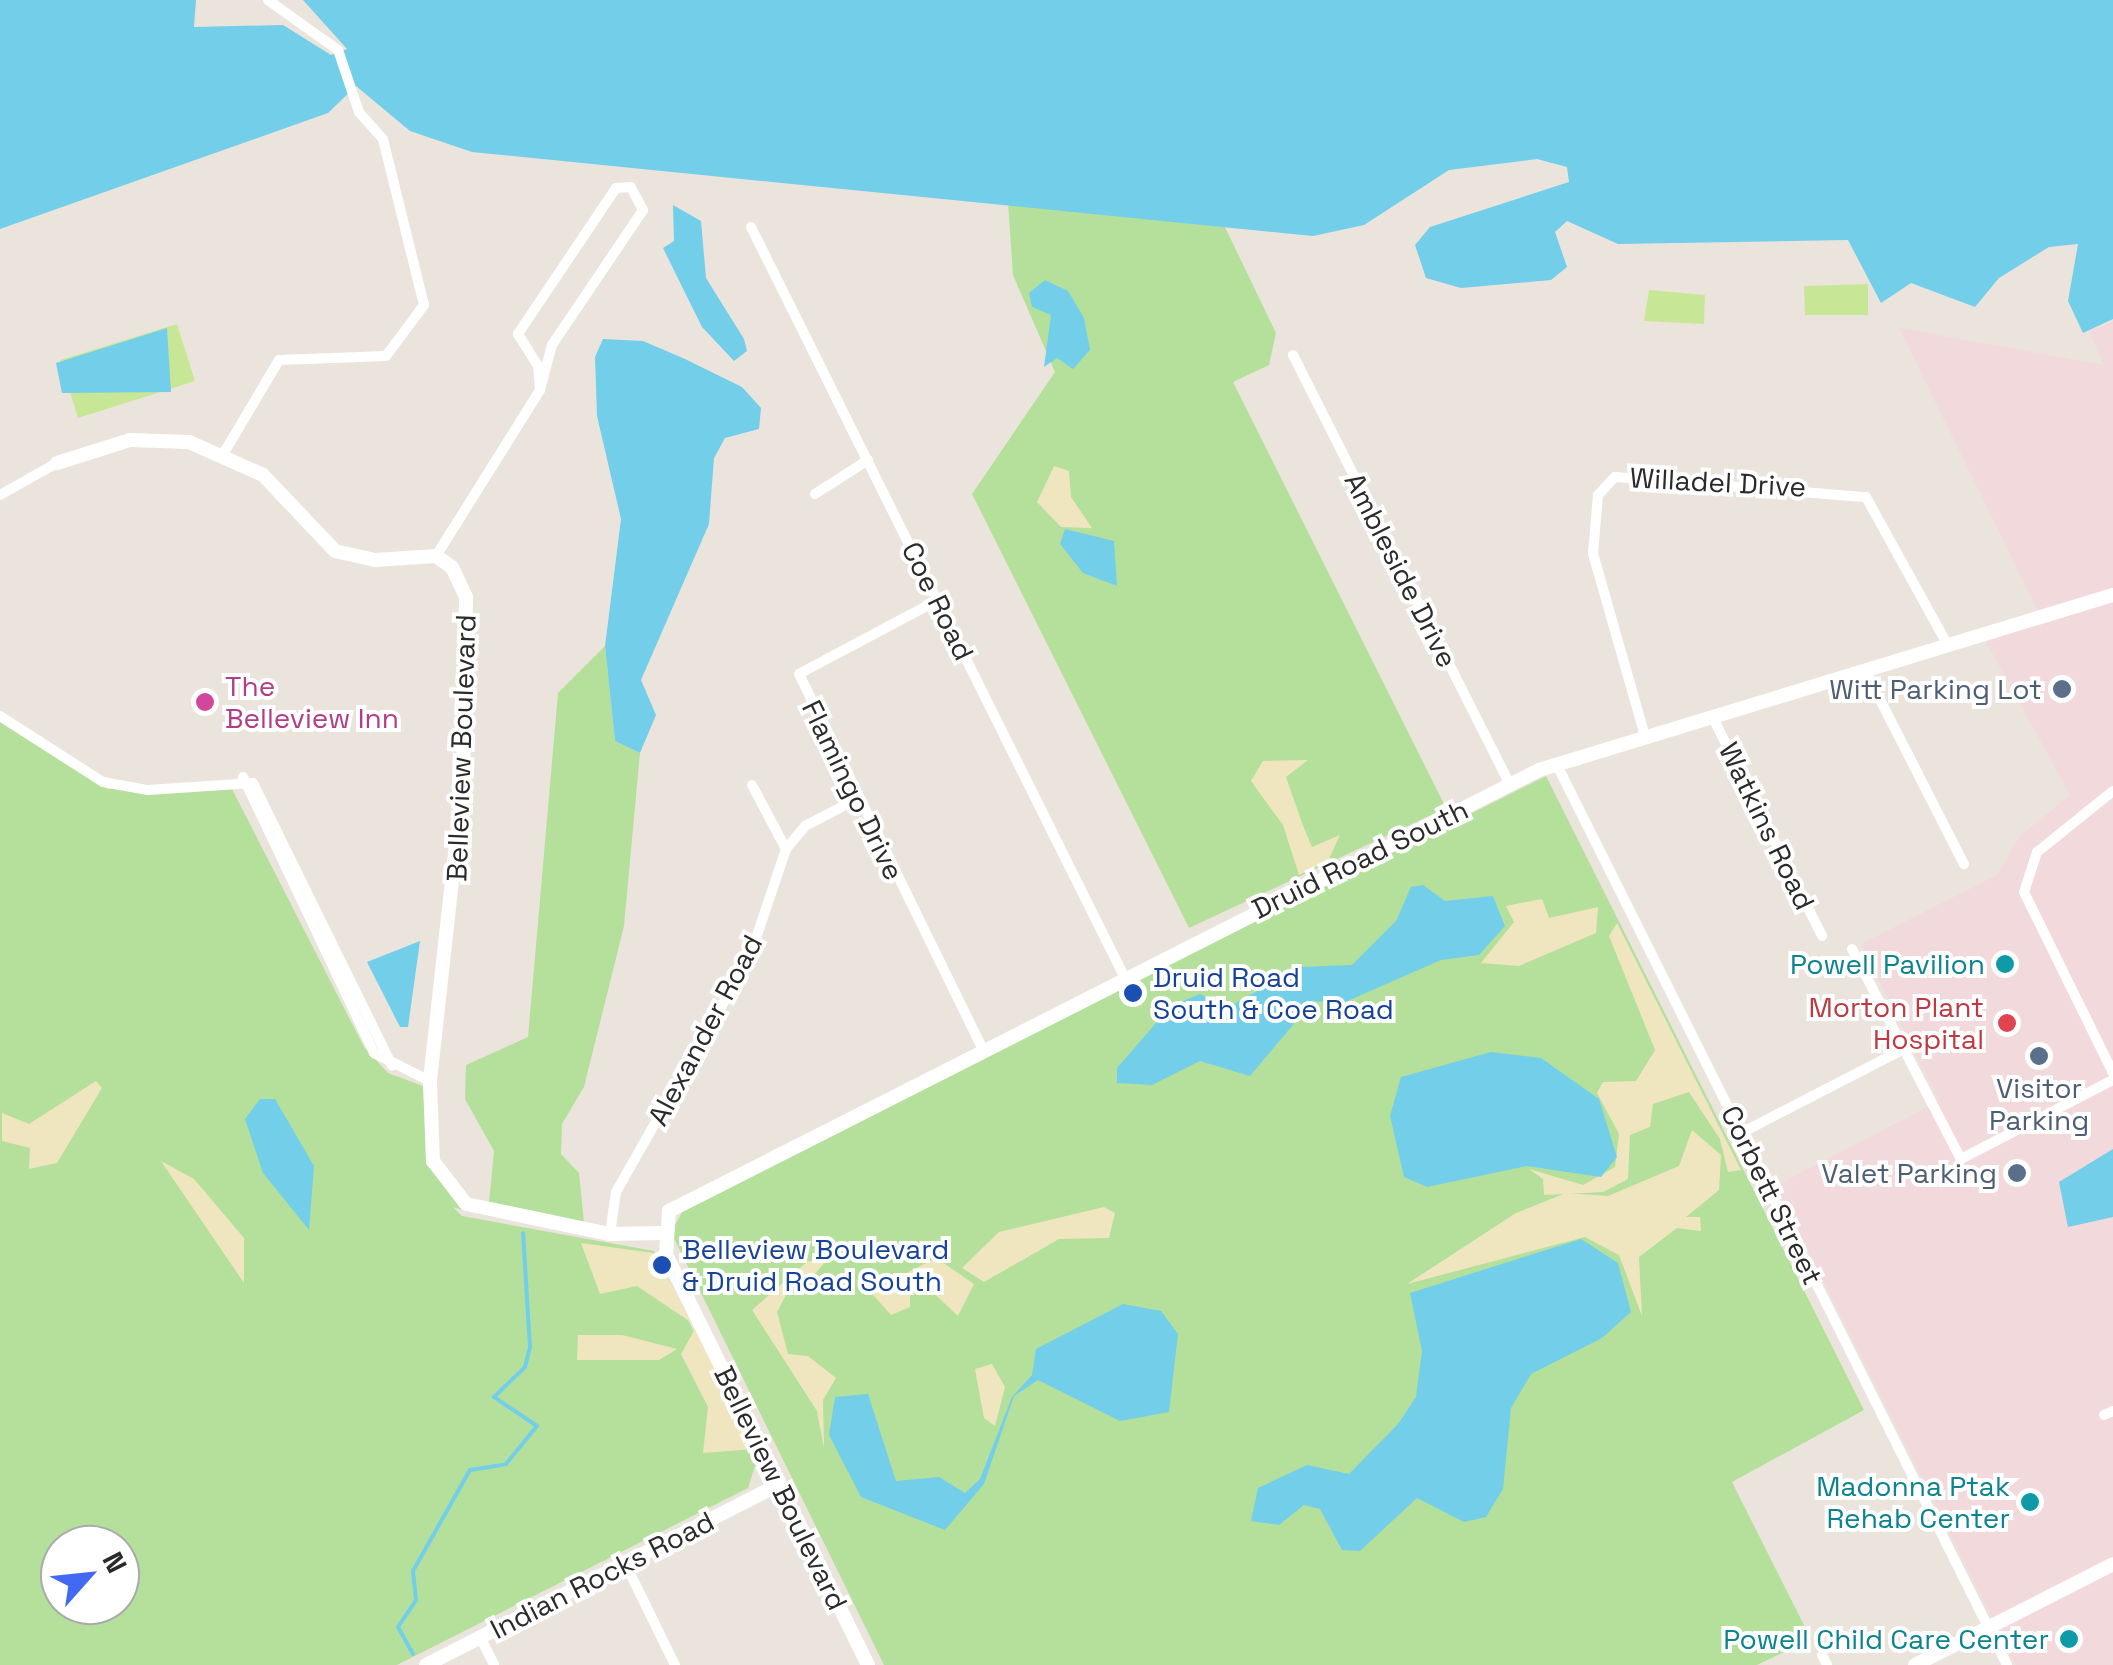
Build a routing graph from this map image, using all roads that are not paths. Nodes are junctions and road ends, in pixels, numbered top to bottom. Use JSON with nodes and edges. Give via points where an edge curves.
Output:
{"nodes":[{"id":1,"x":268,"y":0,"type":"edge"},
{"id":2,"x":751,"y":228,"type":"dead end"},
{"id":3,"x":552,"y":345,"type":"junction"},
{"id":4,"x":526,"y":352,"type":"junction"},
{"id":5,"x":1293,"y":355,"type":"dead end"},
{"id":6,"x":540,"y":390,"type":"junction"},
{"id":7,"x":225,"y":452,"type":"junction"},
{"id":8,"x":868,"y":460,"type":"junction"},
{"id":9,"x":57,"y":464,"type":"joint"},
{"id":10,"x":814,"y":494,"type":"dead end"},
{"id":11,"x":0,"y":495,"type":"edge"},
{"id":12,"x":436,"y":556,"type":"junction"},
{"id":13,"x":2113,"y":594,"type":"edge"},
{"id":14,"x":938,"y":600,"type":"junction"},
{"id":15,"x":1947,"y":644,"type":"junction"},
{"id":16,"x":1865,"y":670,"type":"junction"},
{"id":17,"x":0,"y":716,"type":"edge"},
{"id":18,"x":1712,"y":716,"type":"junction"},
{"id":19,"x":1645,"y":736,"type":"junction"},
{"id":20,"x":1556,"y":763,"type":"junction"},
{"id":21,"x":752,"y":785,"type":"dead end"},
{"id":22,"x":1510,"y":785,"type":"junction"},
{"id":23,"x":2113,"y":791,"type":"edge"},
{"id":24,"x":857,"y":799,"type":"junction"},
{"id":25,"x":786,"y":849,"type":"junction"},
{"id":26,"x":1964,"y":864,"type":"dead end"},
{"id":27,"x":1822,"y":936,"type":"dead end"},
{"id":28,"x":1852,"y":949,"type":"dead end"},
{"id":29,"x":1124,"y":976,"type":"junction"},
{"id":30,"x":982,"y":1047,"type":"junction"},
{"id":31,"x":1906,"y":1048,"type":"junction"},
{"id":32,"x":2113,"y":1076,"type":"edge"},
{"id":33,"x":430,"y":1081,"type":"junction"},
{"id":34,"x":1741,"y":1132,"type":"junction"},
{"id":35,"x":662,"y":1233,"type":"junction"},
{"id":36,"x":610,"y":1234,"type":"junction"},
{"id":37,"x":779,"y":1484,"type":"junction"},
{"id":38,"x":625,"y":1563,"type":"junction"},
{"id":39,"x":2113,"y":1564,"type":"edge"},
{"id":40,"x":1988,"y":1628,"type":"junction"},
{"id":41,"x":480,"y":1637,"type":"junction"},
{"id":42,"x":426,"y":1665,"type":"edge"},
{"id":43,"x":494,"y":1665,"type":"edge"},
{"id":44,"x":675,"y":1665,"type":"edge"},
{"id":45,"x":868,"y":1665,"type":"edge"},
{"id":46,"x":1915,"y":1665,"type":"edge"},
{"id":47,"x":2007,"y":1665,"type":"edge"}],
"edges":[{"from":1,"to":7,"type":"street","via":[[338,50],[352,94],[389,155],[424,305],[386,356],[279,360]]},
{"from":2,"to":8,"type":"street","name":"Coe Road"},
{"from":3,"to":4,"type":"street"},
{"from":3,"to":4,"type":"street","via":[[642,210],[631,186],[616,188],[522,326],[518,342]]},
{"from":3,"to":6,"type":"street"},
{"from":4,"to":6,"type":"street"},
{"from":5,"to":22,"type":"street","name":"Ambleside Drive"},
{"from":6,"to":12,"type":"street"},
{"from":7,"to":9,"type":"street","via":[[158,438]]},
{"from":7,"to":12,"type":"street","via":[[289,496],[335,551],[375,560]]},
{"from":8,"to":10,"type":"street"},
{"from":8,"to":14,"type":"street","name":"Coe Road"},
{"from":9,"to":11,"type":"street"},
{"from":12,"to":33,"type":"street","name":"Belleview Boulevard","via":[[462,582],[466,612],[460,858]]},
{"from":13,"to":15,"type":"street","name":"Druid Road South"},
{"from":14,"to":24,"type":"street","name":"Flamingo Drive","via":[[799,674]]},
{"from":14,"to":29,"type":"street","name":"Coe Road"},
{"from":15,"to":16,"type":"street","name":"Druid Road South"},
{"from":15,"to":19,"type":"street","name":"Willadel Drive","via":[[1866,497],[1615,476],[1598,495],[1592,553]]},
{"from":16,"to":18,"type":"street","name":"Druid Road South"},
{"from":16,"to":26,"type":"street"},
{"from":17,"to":33,"type":"street","via":[[103,782],[148,790],[243,778],[374,1053]]},
{"from":18,"to":19,"type":"street","name":"Druid Road South"},
{"from":18,"to":27,"type":"street","name":"Watkins Road"},
{"from":19,"to":20,"type":"street","name":"Druid Road South"},
{"from":20,"to":22,"type":"street","name":"Druid Road South"},
{"from":20,"to":34,"type":"street","name":"Corbett Street"},
{"from":21,"to":25,"type":"street"},
{"from":22,"to":29,"type":"street","name":"Druid Road South"},
{"from":23,"to":32,"type":"street","via":[[2037,852],[2028,902]]},
{"from":24,"to":25,"type":"street","via":[[805,826]]},
{"from":24,"to":30,"type":"street","name":"Flamingo Drive"},
{"from":25,"to":36,"type":"street","name":"Alexander Road","via":[[750,956],[616,1192]]},
{"from":28,"to":31,"type":"street"},
{"from":29,"to":30,"type":"street","name":"Druid Road South"},
{"from":30,"to":35,"type":"street","name":"Druid Road South","via":[[683,1199]]},
{"from":31,"to":32,"type":"street","via":[[1961,1159]]},
{"from":31,"to":34,"type":"street"},
{"from":33,"to":36,"type":"street","name":"Belleview Boulevard","via":[[432,1161],[454,1195]]},
{"from":34,"to":40,"type":"street","name":"Corbett Street"},
{"from":35,"to":36,"type":"street","name":"Belleview Boulevard"},
{"from":35,"to":37,"type":"street","name":"Belleview Boulevard"},
{"from":37,"to":38,"type":"street","name":"Indian Rocks Road"},
{"from":37,"to":45,"type":"street","name":"Belleview Boulevard"},
{"from":38,"to":41,"type":"street","name":"Indian Rocks Road"},
{"from":38,"to":44,"type":"street"},
{"from":39,"to":40,"type":"street"},
{"from":40,"to":46,"type":"street"},
{"from":40,"to":47,"type":"street","name":"Corbett Street"},
{"from":41,"to":42,"type":"street","name":"Indian Rocks Road"},
{"from":41,"to":43,"type":"street"}]}
